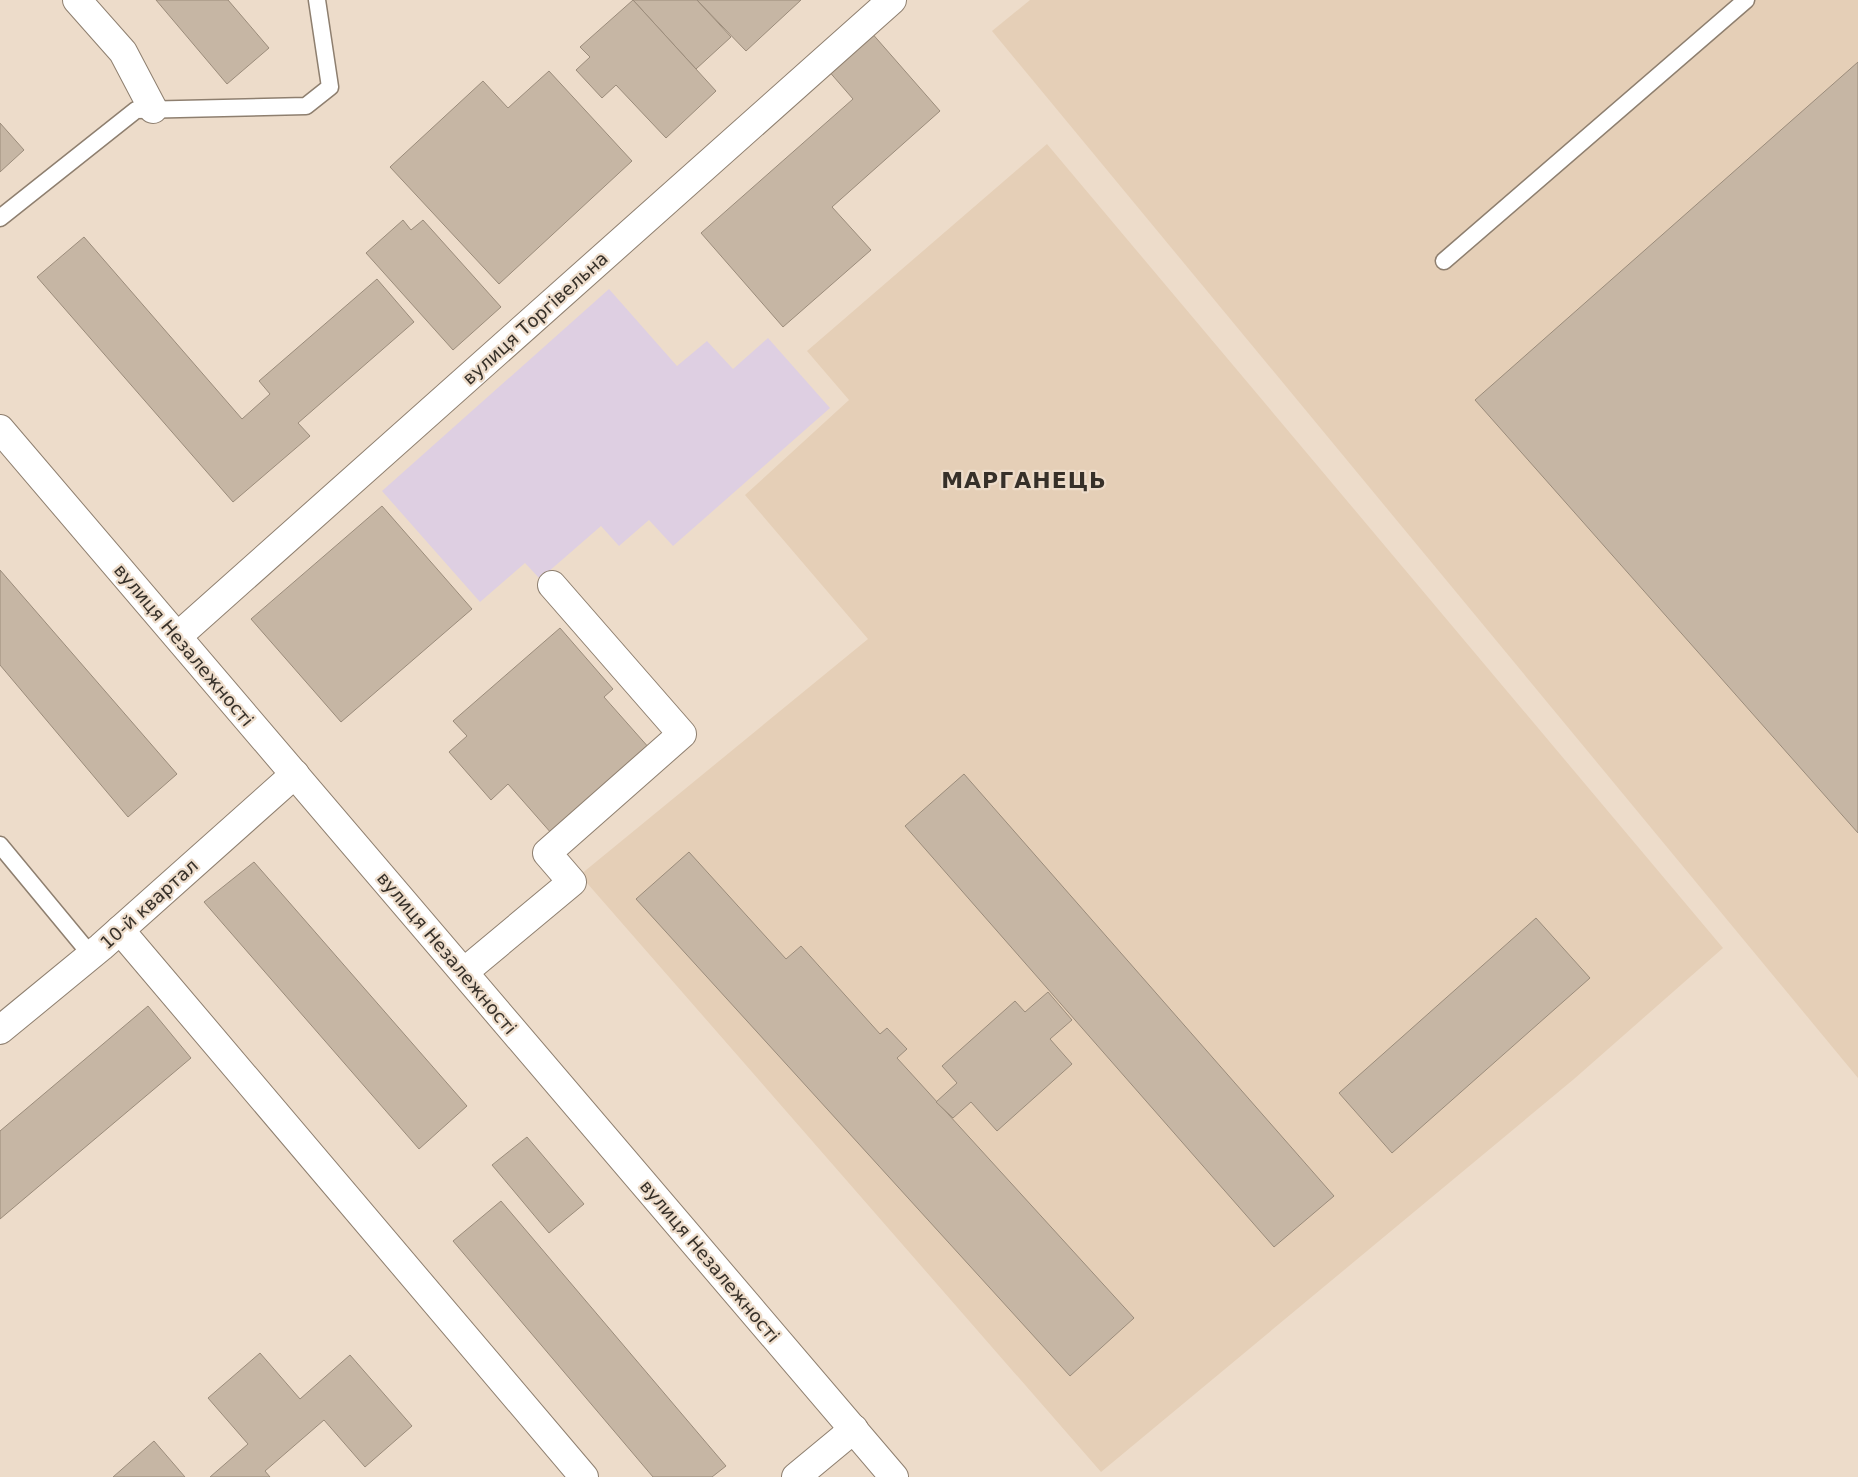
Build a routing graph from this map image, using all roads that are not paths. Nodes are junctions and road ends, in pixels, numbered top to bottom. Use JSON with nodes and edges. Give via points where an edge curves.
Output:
{"nodes":[{"id":1,"x":77,"y":0,"type":"edge"},
{"id":2,"x":317,"y":0,"type":"edge"},
{"id":3,"x":892,"y":0,"type":"edge"},
{"id":4,"x":1746,"y":0,"type":"edge"},
{"id":5,"x":153,"y":109,"type":"junction"},
{"id":6,"x":0,"y":218,"type":"edge"},
{"id":7,"x":1444,"y":261,"type":"dead end"},
{"id":8,"x":0,"y":429,"type":"edge"},
{"id":9,"x":552,"y":585,"type":"dead end"},
{"id":10,"x":178,"y":636,"type":"junction"},
{"id":11,"x":295,"y":774,"type":"junction"},
{"id":12,"x":0,"y":845,"type":"edge"},
{"id":13,"x":120,"y":930,"type":"junction"},
{"id":14,"x":91,"y":955,"type":"junction"},
{"id":15,"x":464,"y":972,"type":"junction"},
{"id":16,"x":0,"y":1030,"type":"edge"},
{"id":17,"x":854,"y":1429,"type":"junction"},
{"id":18,"x":584,"y":1477,"type":"edge"},
{"id":19,"x":796,"y":1477,"type":"edge"},
{"id":20,"x":894,"y":1477,"type":"edge"}],
"edges":[{"from":1,"to":5,"type":"street","via":[[123,52]]},
{"from":2,"to":5,"type":"lane","via":[[330,87],[306,106]]},
{"from":3,"to":10,"type":"street","name":"вулиця Торгівельна"},
{"from":4,"to":7,"type":"lane"},
{"from":5,"to":6,"type":"lane","via":[[136,110]]},
{"from":8,"to":10,"type":"street","name":"вулиця Незалежності"},
{"from":9,"to":15,"type":"street","via":[[682,734],[547,853],[572,882]]},
{"from":10,"to":11,"type":"street","name":"вулиця Незалежності"},
{"from":11,"to":13,"type":"street","name":"10-й квартал"},
{"from":11,"to":15,"type":"street","name":"вулиця Незалежності"},
{"from":12,"to":14,"type":"lane"},
{"from":13,"to":14,"type":"street","name":"10-й квартал"},
{"from":13,"to":18,"type":"street"},
{"from":14,"to":16,"type":"street","name":"10-й квартал"},
{"from":15,"to":17,"type":"street","name":"вулиця Незалежності"},
{"from":17,"to":19,"type":"street"},
{"from":17,"to":20,"type":"street","name":"вулиця Незалежності"}]}
